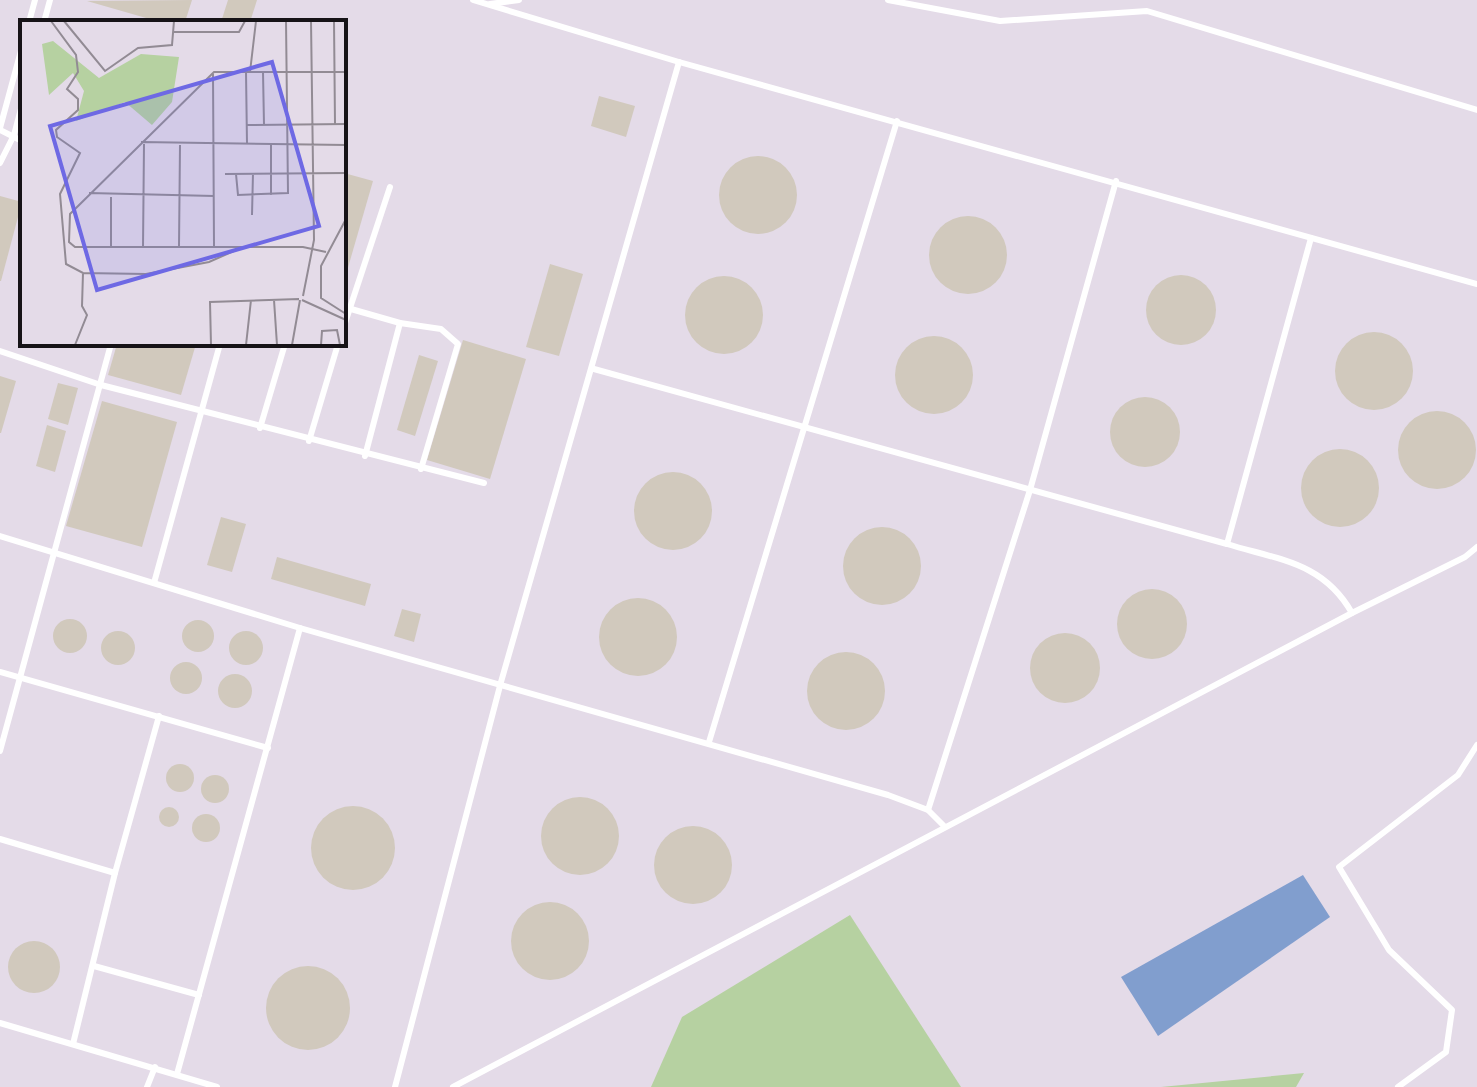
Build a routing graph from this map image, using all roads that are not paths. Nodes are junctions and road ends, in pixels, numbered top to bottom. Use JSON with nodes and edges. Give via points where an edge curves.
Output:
{"nodes":[{"id":1,"x":35,"y":0,"type":"edge"},
{"id":2,"x":50,"y":0,"type":"edge"},
{"id":3,"x":473,"y":0,"type":"edge"},
{"id":4,"x":519,"y":0,"type":"edge"},
{"id":5,"x":888,"y":0,"type":"edge"},
{"id":6,"x":487,"y":4,"type":"junction"},
{"id":7,"x":30,"y":20,"type":"edge"},
{"id":8,"x":45,"y":20,"type":"edge"},
{"id":9,"x":20,"y":54,"type":"edge"},
{"id":10,"x":679,"y":62,"type":"junction"},
{"id":11,"x":1477,"y":110,"type":"edge"},
{"id":12,"x":20,"y":112,"type":"edge"},
{"id":13,"x":897,"y":121,"type":"junction"},
{"id":14,"x":0,"y":129,"type":"edge"},
{"id":15,"x":14,"y":135,"type":"junction"},
{"id":16,"x":20,"y":140,"type":"edge"},
{"id":17,"x":0,"y":163,"type":"edge"},
{"id":18,"x":1116,"y":181,"type":"junction"},
{"id":19,"x":390,"y":187,"type":"dead end"},
{"id":20,"x":1311,"y":238,"type":"junction"},
{"id":21,"x":1477,"y":284,"type":"edge"},
{"id":22,"x":347,"y":307,"type":"edge"},
{"id":23,"x":400,"y":323,"type":"junction"},
{"id":24,"x":111,"y":346,"type":"edge"},
{"id":25,"x":219,"y":346,"type":"edge"},
{"id":26,"x":284,"y":346,"type":"edge"},
{"id":27,"x":337,"y":346,"type":"edge"},
{"id":28,"x":0,"y":351,"type":"edge"},
{"id":29,"x":594,"y":369,"type":"junction"},
{"id":30,"x":101,"y":385,"type":"junction"},
{"id":31,"x":203,"y":409,"type":"junction"},
{"id":32,"x":260,"y":428,"type":"junction"},
{"id":33,"x":803,"y":430,"type":"junction"},
{"id":34,"x":309,"y":441,"type":"junction"},
{"id":35,"x":365,"y":456,"type":"junction"},
{"id":36,"x":421,"y":469,"type":"junction"},
{"id":37,"x":484,"y":483,"type":"dead end"},
{"id":38,"x":1030,"y":490,"type":"junction"},
{"id":39,"x":0,"y":536,"type":"edge"},
{"id":40,"x":1227,"y":544,"type":"junction"},
{"id":41,"x":1477,"y":547,"type":"edge"},
{"id":42,"x":54,"y":551,"type":"junction"},
{"id":43,"x":154,"y":583,"type":"junction"},
{"id":44,"x":1352,"y":613,"type":"junction"},
{"id":45,"x":300,"y":628,"type":"junction"},
{"id":46,"x":0,"y":672,"type":"edge"},
{"id":47,"x":21,"y":678,"type":"junction"},
{"id":48,"x":501,"y":682,"type":"junction"},
{"id":49,"x":159,"y":716,"type":"junction"},
{"id":50,"x":709,"y":742,"type":"junction"},
{"id":51,"x":1477,"y":745,"type":"edge"},
{"id":52,"x":268,"y":748,"type":"junction"},
{"id":53,"x":0,"y":751,"type":"edge"},
{"id":54,"x":928,"y":810,"type":"junction"},
{"id":55,"x":945,"y":827,"type":"junction"},
{"id":56,"x":0,"y":839,"type":"edge"},
{"id":57,"x":115,"y":873,"type":"junction"},
{"id":58,"x":94,"y":966,"type":"junction"},
{"id":59,"x":199,"y":995,"type":"junction"},
{"id":60,"x":0,"y":1023,"type":"edge"},
{"id":61,"x":73,"y":1044,"type":"junction"},
{"id":62,"x":155,"y":1067,"type":"junction"},
{"id":63,"x":177,"y":1074,"type":"junction"},
{"id":64,"x":147,"y":1087,"type":"edge"},
{"id":65,"x":217,"y":1087,"type":"edge"},
{"id":66,"x":395,"y":1087,"type":"edge"},
{"id":67,"x":453,"y":1087,"type":"edge"},
{"id":68,"x":1398,"y":1087,"type":"edge"}],
"edges":[{"from":1,"to":7,"type":"lane"},
{"from":2,"to":8,"type":"lane"},
{"from":3,"to":6,"type":"lane"},
{"from":4,"to":6,"type":"lane"},
{"from":5,"to":11,"type":"lane","via":[[1000,21],[1147,11]]},
{"from":6,"to":10,"type":"lane"},
{"from":9,"to":14,"type":"lane"},
{"from":10,"to":13,"type":"lane"},
{"from":10,"to":29,"type":"lane"},
{"from":12,"to":15,"type":"lane"},
{"from":13,"to":18,"type":"lane"},
{"from":13,"to":33,"type":"lane"},
{"from":14,"to":15,"type":"lane"},
{"from":15,"to":16,"type":"lane"},
{"from":15,"to":17,"type":"lane"},
{"from":18,"to":20,"type":"lane"},
{"from":18,"to":38,"type":"lane"},
{"from":19,"to":22,"type":"lane"},
{"from":20,"to":21,"type":"lane"},
{"from":20,"to":40,"type":"lane"},
{"from":22,"to":23,"type":"lane"},
{"from":23,"to":35,"type":"lane"},
{"from":23,"to":36,"type":"lane","via":[[441,329],[458,344]]},
{"from":24,"to":30,"type":"lane"},
{"from":25,"to":31,"type":"lane"},
{"from":26,"to":32,"type":"lane"},
{"from":27,"to":34,"type":"lane"},
{"from":28,"to":30,"type":"lane"},
{"from":29,"to":33,"type":"lane"},
{"from":29,"to":48,"type":"lane"},
{"from":30,"to":31,"type":"lane"},
{"from":30,"to":42,"type":"lane"},
{"from":31,"to":32,"type":"lane"},
{"from":31,"to":43,"type":"lane"},
{"from":32,"to":34,"type":"lane"},
{"from":33,"to":38,"type":"lane"},
{"from":33,"to":50,"type":"lane"},
{"from":34,"to":35,"type":"lane"},
{"from":35,"to":36,"type":"lane"},
{"from":36,"to":37,"type":"lane"},
{"from":38,"to":40,"type":"lane"},
{"from":38,"to":54,"type":"lane"},
{"from":39,"to":42,"type":"lane"},
{"from":40,"to":44,"type":"lane","via":[[1319,574],[1338,589]]},
{"from":41,"to":44,"type":"lane"},
{"from":42,"to":43,"type":"lane"},
{"from":42,"to":47,"type":"lane"},
{"from":43,"to":45,"type":"lane"},
{"from":44,"to":55,"type":"lane"},
{"from":45,"to":48,"type":"lane"},
{"from":45,"to":52,"type":"lane"},
{"from":46,"to":47,"type":"lane"},
{"from":47,"to":49,"type":"lane"},
{"from":47,"to":53,"type":"lane"},
{"from":48,"to":50,"type":"lane"},
{"from":48,"to":66,"type":"lane"},
{"from":49,"to":52,"type":"lane"},
{"from":49,"to":57,"type":"lane"},
{"from":50,"to":54,"type":"lane"},
{"from":51,"to":68,"type":"lane","via":[[1458,775],[1339,867],[1389,950],[1452,1010],[1446,1052]]},
{"from":52,"to":59,"type":"lane"},
{"from":54,"to":55,"type":"lane"},
{"from":55,"to":67,"type":"lane"},
{"from":56,"to":57,"type":"lane"},
{"from":57,"to":58,"type":"lane"},
{"from":58,"to":59,"type":"lane"},
{"from":58,"to":61,"type":"lane"},
{"from":59,"to":63,"type":"lane"},
{"from":60,"to":61,"type":"lane"},
{"from":61,"to":62,"type":"lane"},
{"from":62,"to":63,"type":"lane"},
{"from":62,"to":64,"type":"lane"},
{"from":63,"to":65,"type":"lane"}]}
